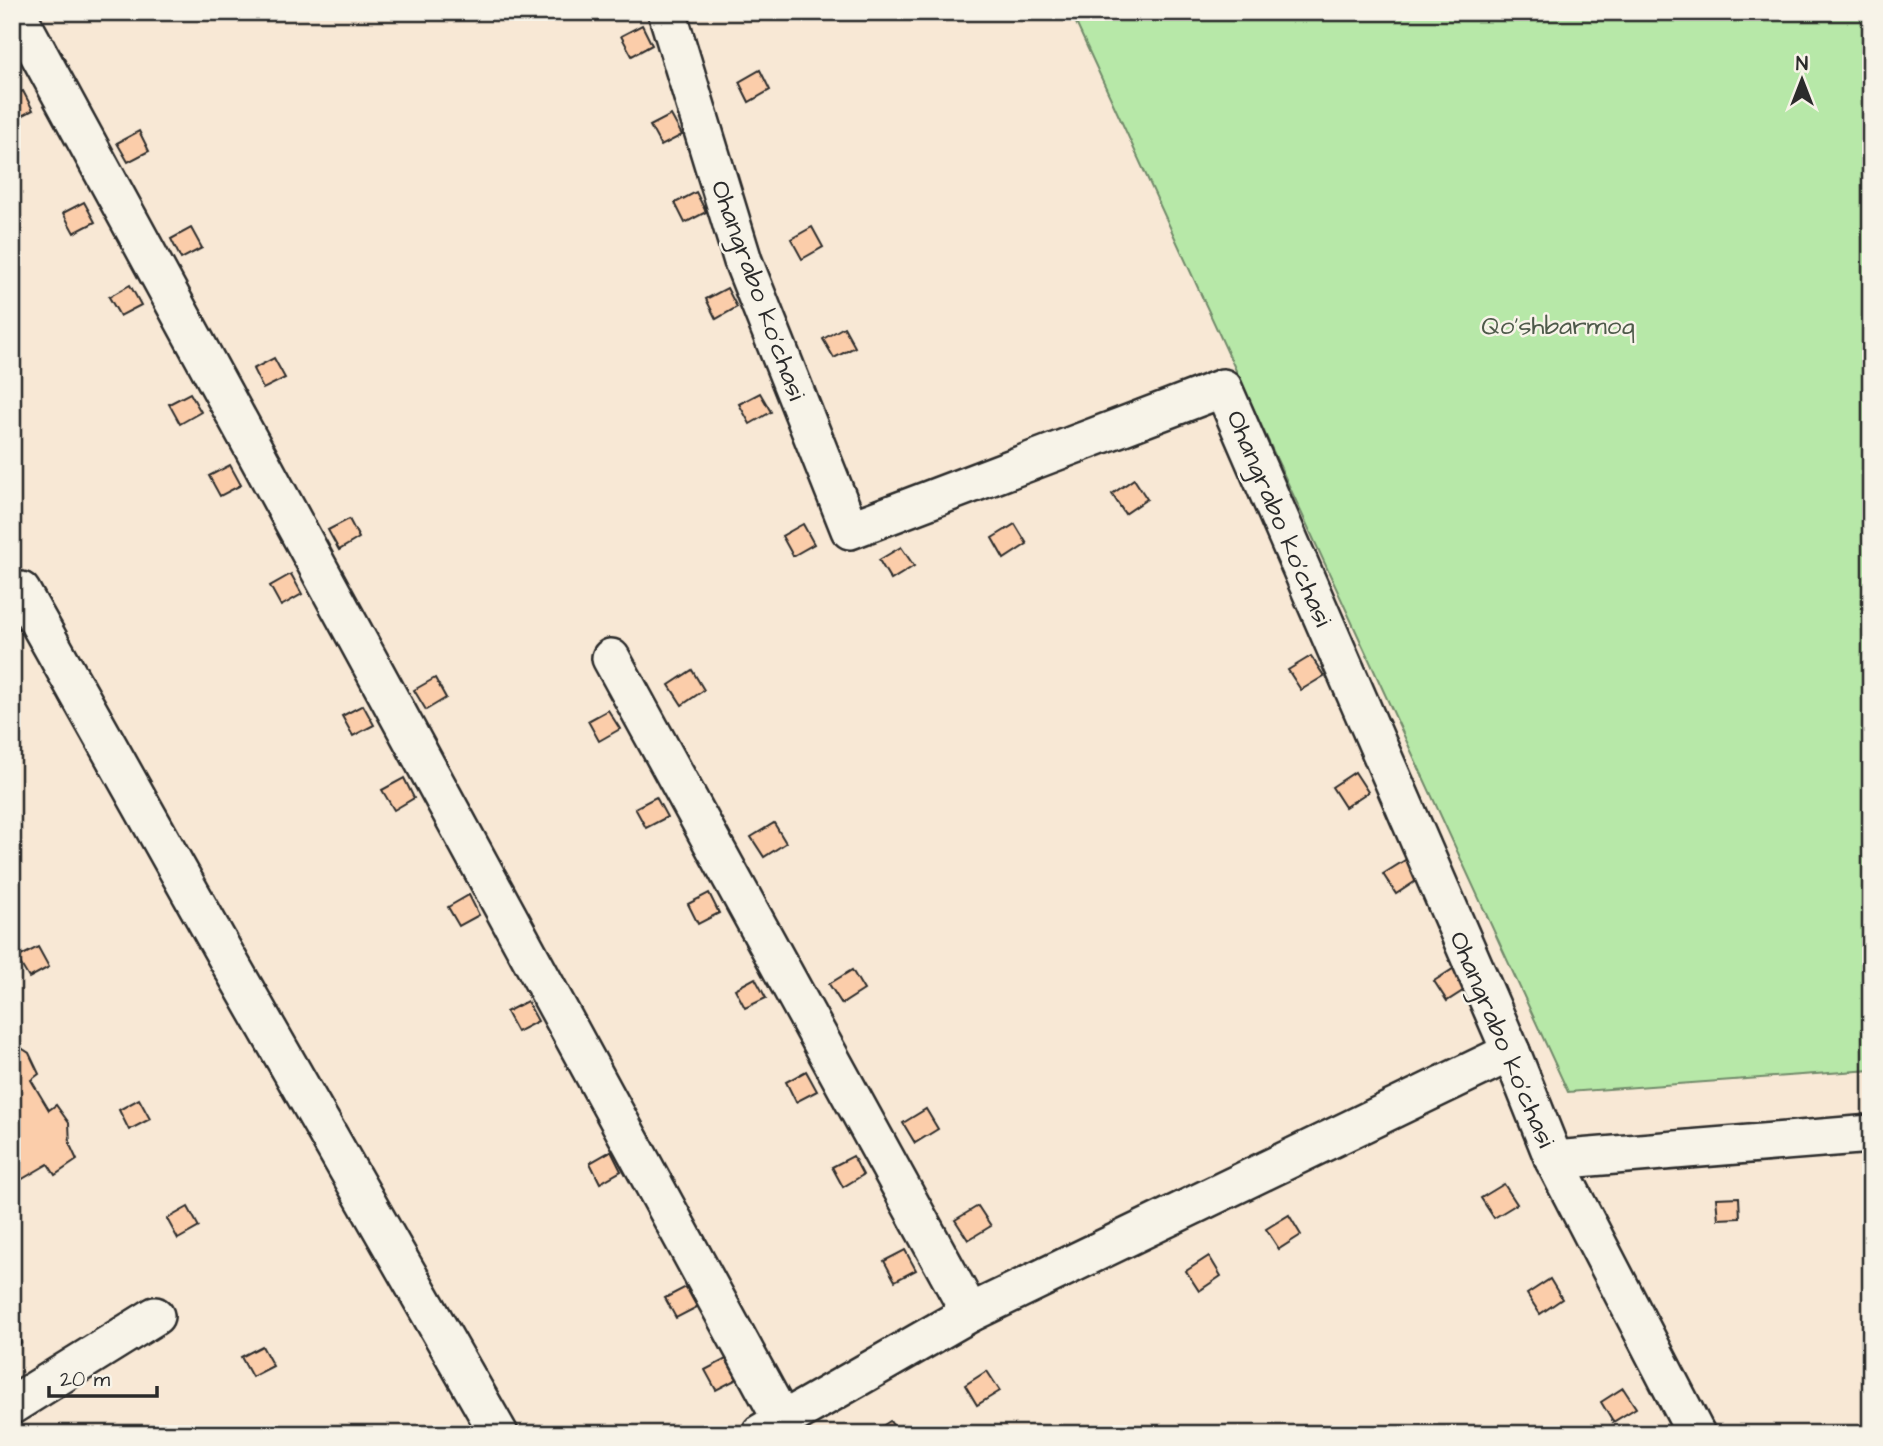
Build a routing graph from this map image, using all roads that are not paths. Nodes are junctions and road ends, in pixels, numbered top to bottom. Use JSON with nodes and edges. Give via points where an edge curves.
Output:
{"nodes":[{"id":1,"x":16,"y":12,"type":"edge"},
{"id":2,"x":667,"y":12,"type":"edge"},
{"id":3,"x":21,"y":591,"type":"dead end"},
{"id":4,"x":611,"y":658,"type":"dead end"},
{"id":5,"x":1511,"y":1052,"type":"junction"},
{"id":6,"x":1871,"y":1134,"type":"edge"},
{"id":7,"x":1554,"y":1160,"type":"junction"},
{"id":8,"x":970,"y":1313,"type":"junction"},
{"id":9,"x":155,"y":1316,"type":"dead end"},
{"id":10,"x":12,"y":1405,"type":"edge"},
{"id":11,"x":772,"y":1428,"type":"edge"},
{"id":12,"x":499,"y":1434,"type":"edge"},
{"id":13,"x":1696,"y":1434,"type":"edge"}],
"edges":[{"from":1,"to":11,"type":"street"},
{"from":2,"to":5,"type":"street","name":"Ohangrabo ko'chasi","via":[[743,261],[850,530],[1223,387]]},
{"from":3,"to":12,"type":"street"},
{"from":4,"to":8,"type":"street"},
{"from":5,"to":7,"type":"street","name":"Ohangrabo ko'chasi"},
{"from":5,"to":8,"type":"street"},
{"from":6,"to":7,"type":"street"},
{"from":7,"to":13,"type":"street","name":"Ohangrabo ko'chasi"},
{"from":8,"to":11,"type":"street"},
{"from":9,"to":10,"type":"street"}]}
